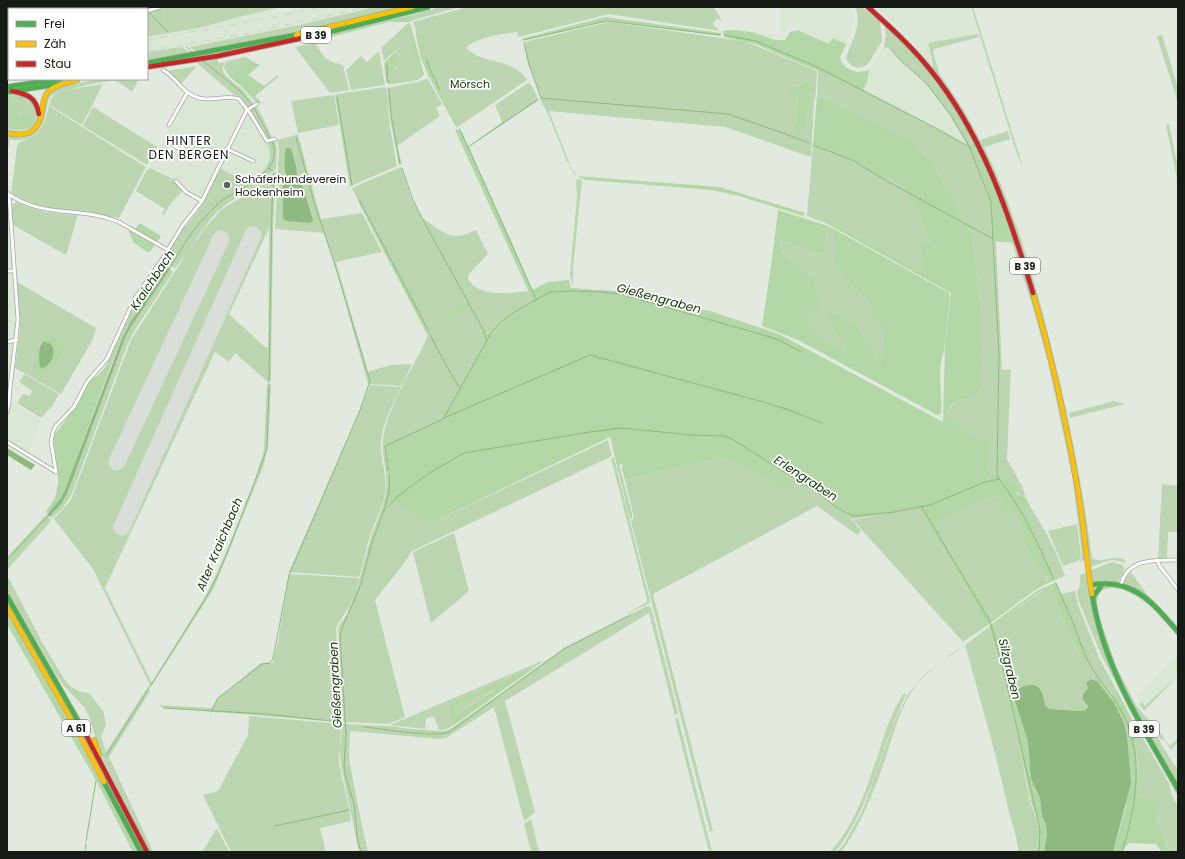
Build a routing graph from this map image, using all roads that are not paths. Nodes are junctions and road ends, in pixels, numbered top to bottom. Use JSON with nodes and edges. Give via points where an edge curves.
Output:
{"nodes":[{"id":1,"x":160,"y":7,"type":"edge"},
{"id":2,"x":412,"y":7,"type":"edge"},
{"id":3,"x":428,"y":7,"type":"edge"},
{"id":4,"x":868,"y":7,"type":"edge"},
{"id":5,"x":148,"y":10,"type":"edge"},
{"id":6,"x":201,"y":56,"type":"junction"},
{"id":7,"x":194,"y":57,"type":"junction"},
{"id":8,"x":148,"y":63,"type":"edge"},
{"id":9,"x":148,"y":68,"type":"edge"},
{"id":10,"x":163,"y":70,"type":"dead end"},
{"id":11,"x":53,"y":80,"type":"edge"},
{"id":12,"x":77,"y":80,"type":"joint"},
{"id":13,"x":7,"y":87,"type":"edge"},
{"id":14,"x":10,"y":91,"type":"edge"},
{"id":15,"x":187,"y":93,"type":"junction"},
{"id":16,"x":256,"y":105,"type":"dead end"},
{"id":17,"x":248,"y":109,"type":"junction"},
{"id":18,"x":169,"y":125,"type":"dead end"},
{"id":19,"x":7,"y":130,"type":"edge"},
{"id":20,"x":7,"y":134,"type":"edge"},
{"id":21,"x":272,"y":140,"type":"dead end"},
{"id":22,"x":184,"y":149,"type":"junction"},
{"id":23,"x":227,"y":149,"type":"junction"},
{"id":24,"x":224,"y":156,"type":"junction"},
{"id":25,"x":253,"y":161,"type":"dead end"},
{"id":26,"x":176,"y":181,"type":"dead end"},
{"id":27,"x":8,"y":194,"type":"edge"},
{"id":28,"x":202,"y":201,"type":"junction"},
{"id":29,"x":168,"y":250,"type":"junction"},
{"id":30,"x":7,"y":271,"type":"edge"},
{"id":31,"x":14,"y":271,"type":"junction"},
{"id":32,"x":16,"y":340,"type":"junction"},
{"id":33,"x":7,"y":342,"type":"edge"},
{"id":34,"x":8,"y":388,"type":"edge"},
{"id":35,"x":7,"y":412,"type":"edge"},
{"id":36,"x":7,"y":442,"type":"edge"},
{"id":37,"x":1157,"y":560,"type":"junction"},
{"id":38,"x":1178,"y":560,"type":"edge"},
{"id":39,"x":1091,"y":585,"type":"junction"},
{"id":40,"x":1103,"y":585,"type":"junction"},
{"id":41,"x":1120,"y":585,"type":"junction"},
{"id":42,"x":1178,"y":590,"type":"edge"},
{"id":43,"x":7,"y":596,"type":"edge"},
{"id":44,"x":1093,"y":597,"type":"junction"},
{"id":45,"x":7,"y":607,"type":"edge"},
{"id":46,"x":1178,"y":632,"type":"edge"},
{"id":47,"x":53,"y":676,"type":"junction"},
{"id":48,"x":65,"y":690,"type":"dead end"},
{"id":49,"x":94,"y":740,"type":"dead end"},
{"id":50,"x":102,"y":765,"type":"junction"},
{"id":51,"x":1178,"y":789,"type":"edge"},
{"id":52,"x":141,"y":852,"type":"edge"},
{"id":53,"x":147,"y":852,"type":"edge"}],
"edges":[{"from":1,"to":5,"type":"street"},
{"from":2,"to":6,"type":"main road","number":"B 39"},
{"from":3,"to":6,"type":"main road","number":"B 39","via":[[311,36]]},
{"from":4,"to":39,"type":"main road","number":"B 39","via":[[914,49],[946,90],[968,124],[1002,200],[1029,279],[1060,392],[1079,492]]},
{"from":6,"to":7,"type":"main road","number":"B 39"},
{"from":7,"to":8,"type":"main road","number":"B 39"},
{"from":7,"to":9,"type":"main road","number":"B 39"},
{"from":10,"to":15,"type":"street"},
{"from":11,"to":13,"type":"main road"},
{"from":12,"to":14,"type":"main road"},
{"from":12,"to":20,"type":"main road","via":[[56,86],[48,92],[40,120],[33,131],[20,136]]},
{"from":14,"to":19,"type":"main road","via":[[32,98],[37,105],[38,116],[37,122],[28,130]]},
{"from":15,"to":17,"type":"street","via":[[204,99],[236,98]]},
{"from":15,"to":18,"type":"street"},
{"from":16,"to":17,"type":"street"},
{"from":17,"to":21,"type":"street","via":[[267,141]]},
{"from":17,"to":23,"type":"street"},
{"from":22,"to":22,"type":"street","via":[[174,147],[171,143],[173,137],[181,140]]},
{"from":22,"to":24,"type":"street","via":[[214,150]]},
{"from":23,"to":24,"type":"street"},
{"from":23,"to":25,"type":"street"},
{"from":24,"to":28,"type":"street"},
{"from":26,"to":28,"type":"street","via":[[186,192]]},
{"from":27,"to":29,"type":"street","via":[[43,209],[88,213],[110,218]]},
{"from":27,"to":31,"type":"street"},
{"from":28,"to":29,"type":"street","via":[[182,225]]},
{"from":29,"to":36,"type":"street","via":[[135,298],[107,360],[87,382],[74,407],[55,427],[51,442],[56,472]]},
{"from":30,"to":31,"type":"street"},
{"from":31,"to":32,"type":"street","via":[[18,320]]},
{"from":32,"to":33,"type":"street"},
{"from":32,"to":34,"type":"street"},
{"from":34,"to":35,"type":"street"},
{"from":37,"to":38,"type":"street"},
{"from":37,"to":41,"type":"street","via":[[1145,561],[1129,570]]},
{"from":37,"to":42,"type":"street"},
{"from":39,"to":40,"type":"main road"},
{"from":39,"to":44,"type":"main road","number":"B 39"},
{"from":40,"to":41,"type":"main road"},
{"from":40,"to":44,"type":"main road"},
{"from":41,"to":46,"type":"main road","via":[[1151,601]]},
{"from":43,"to":47,"type":"main road","number":"A 61"},
{"from":44,"to":51,"type":"main road","number":"B 39","via":[[1098,624],[1111,664],[1124,693]]},
{"from":45,"to":52,"type":"main road","number":"A 61","via":[[70,716]]},
{"from":47,"to":48,"type":"main road"},
{"from":47,"to":50,"type":"main road","number":"A 61"},
{"from":49,"to":50,"type":"main road"},
{"from":50,"to":53,"type":"main road","number":"A 61"}]}
